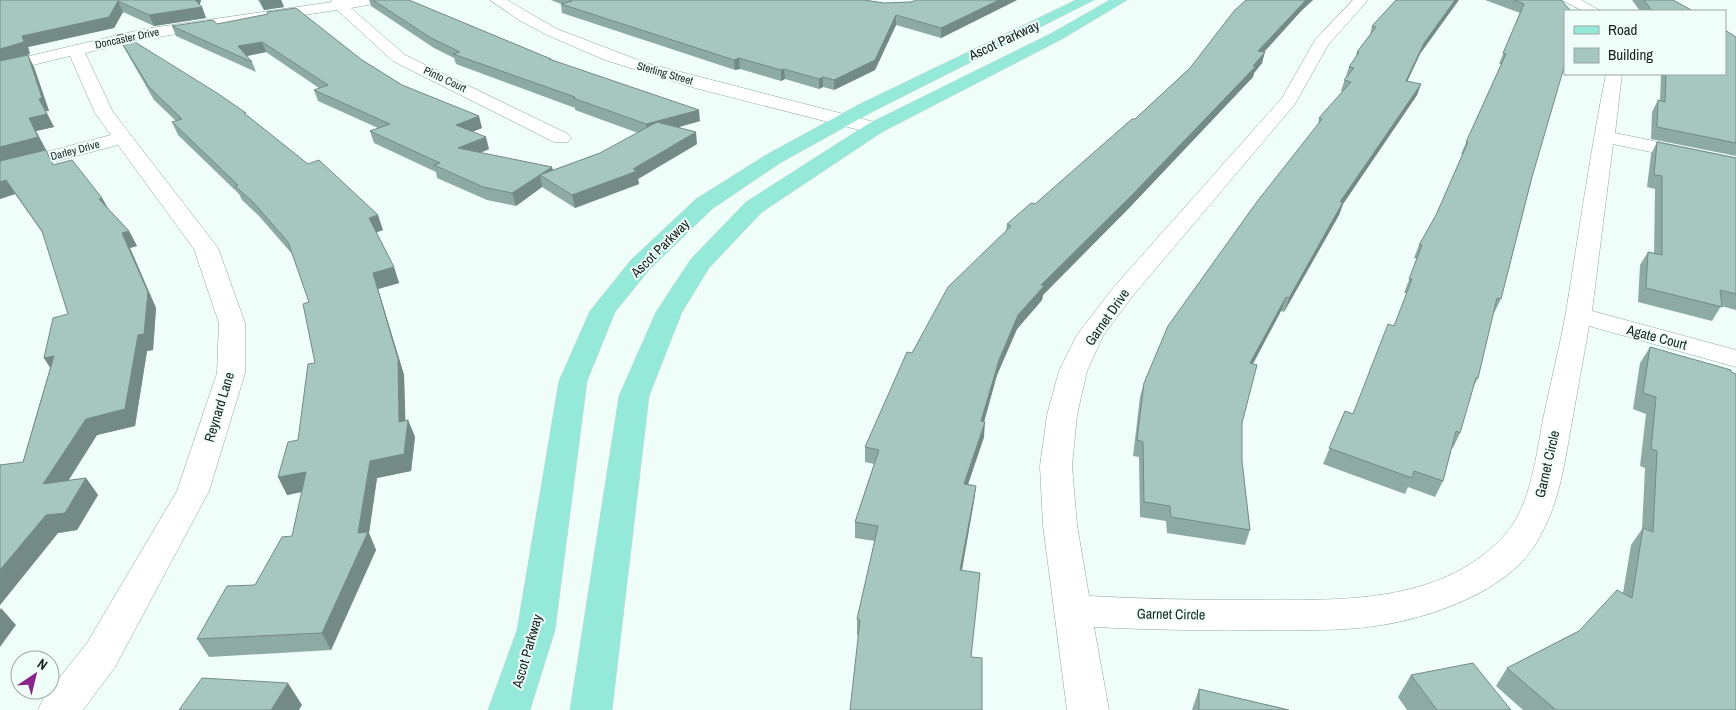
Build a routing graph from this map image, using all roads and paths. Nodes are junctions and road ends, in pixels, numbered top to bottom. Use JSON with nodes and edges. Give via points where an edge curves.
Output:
{"nodes":[{"id":1,"x":374,"y":0,"type":"edge"},
{"id":2,"x":497,"y":0,"type":"edge"},
{"id":3,"x":1087,"y":0,"type":"edge"},
{"id":4,"x":1120,"y":0,"type":"edge"},
{"id":5,"x":1360,"y":0,"type":"edge"},
{"id":6,"x":1569,"y":0,"type":"edge"},
{"id":7,"x":339,"y":2,"type":"edge"},
{"id":8,"x":1592,"y":10,"type":"edge"},
{"id":9,"x":75,"y":50,"type":"junction"},
{"id":10,"x":0,"y":68,"type":"edge"},
{"id":11,"x":1614,"y":75,"type":"edge"},
{"id":12,"x":842,"y":120,"type":"junction"},
{"id":13,"x":875,"y":128,"type":"junction"},
{"id":14,"x":1605,"y":137,"type":"junction"},
{"id":15,"x":121,"y":138,"type":"junction"},
{"id":16,"x":561,"y":138,"type":"dead end"},
{"id":17,"x":1736,"y":164,"type":"edge"},
{"id":18,"x":0,"y":170,"type":"edge"},
{"id":19,"x":1578,"y":316,"type":"junction"},
{"id":20,"x":1736,"y":359,"type":"edge"},
{"id":21,"x":1075,"y":611,"type":"junction"},
{"id":22,"x":60,"y":710,"type":"edge"},
{"id":23,"x":509,"y":710,"type":"edge"},
{"id":24,"x":591,"y":710,"type":"edge"},
{"id":25,"x":1088,"y":710,"type":"edge"}],
"edges":[{"from":1,"to":7,"type":"street","name":"Doncaster Drive"},
{"from":2,"to":12,"type":"street","name":"Sterling Street","via":[[526,20],[628,62]]},
{"from":3,"to":12,"type":"main road","name":"Ascot Parkway"},
{"from":4,"to":13,"type":"main road","name":"Ascot Parkway","via":[[1057,36]]},
{"from":5,"to":21,"type":"street","name":"Garnet Drive","via":[[1321,43],[1289,100],[1122,293],[1090,335],[1073,372],[1062,415],[1056,466],[1060,525]]},
{"from":6,"to":8,"type":"street"},
{"from":7,"to":9,"type":"street","name":"Doncaster Drive","via":[[186,27]]},
{"from":7,"to":16,"type":"street","name":"Pinto Court","via":[[399,58]]},
{"from":9,"to":10,"type":"street","name":"Doncaster Drive"},
{"from":9,"to":15,"type":"street","name":"Reynard Lane","via":[[104,113]]},
{"from":11,"to":14,"type":"street","name":"Garnet Circle"},
{"from":12,"to":13,"type":"street","name":"Sterling Street"},
{"from":12,"to":23,"type":"main road","name":"Ascot Parkway","via":[[772,159],[704,204],[640,265],[603,311],[573,381],[536,630]]},
{"from":13,"to":24,"type":"main road","name":"Ascot Parkway","via":[[754,207],[699,264],[669,312],[634,396]]},
{"from":14,"to":17,"type":"street"},
{"from":14,"to":19,"type":"street","name":"Garnet Circle"},
{"from":15,"to":18,"type":"street","name":"Darley Drive"},
{"from":15,"to":22,"type":"street","name":"Reynard Lane","via":[[206,248],[232,324],[231,373],[192,491],[101,655]]},
{"from":19,"to":20,"type":"street","name":"Agate Court"},
{"from":19,"to":21,"type":"street","name":"Garnet Circle","via":[[1543,493],[1515,547],[1488,569],[1459,586],[1394,608],[1334,614],[1261,615]]},
{"from":21,"to":25,"type":"street","name":"Garnet Drive"}]}
